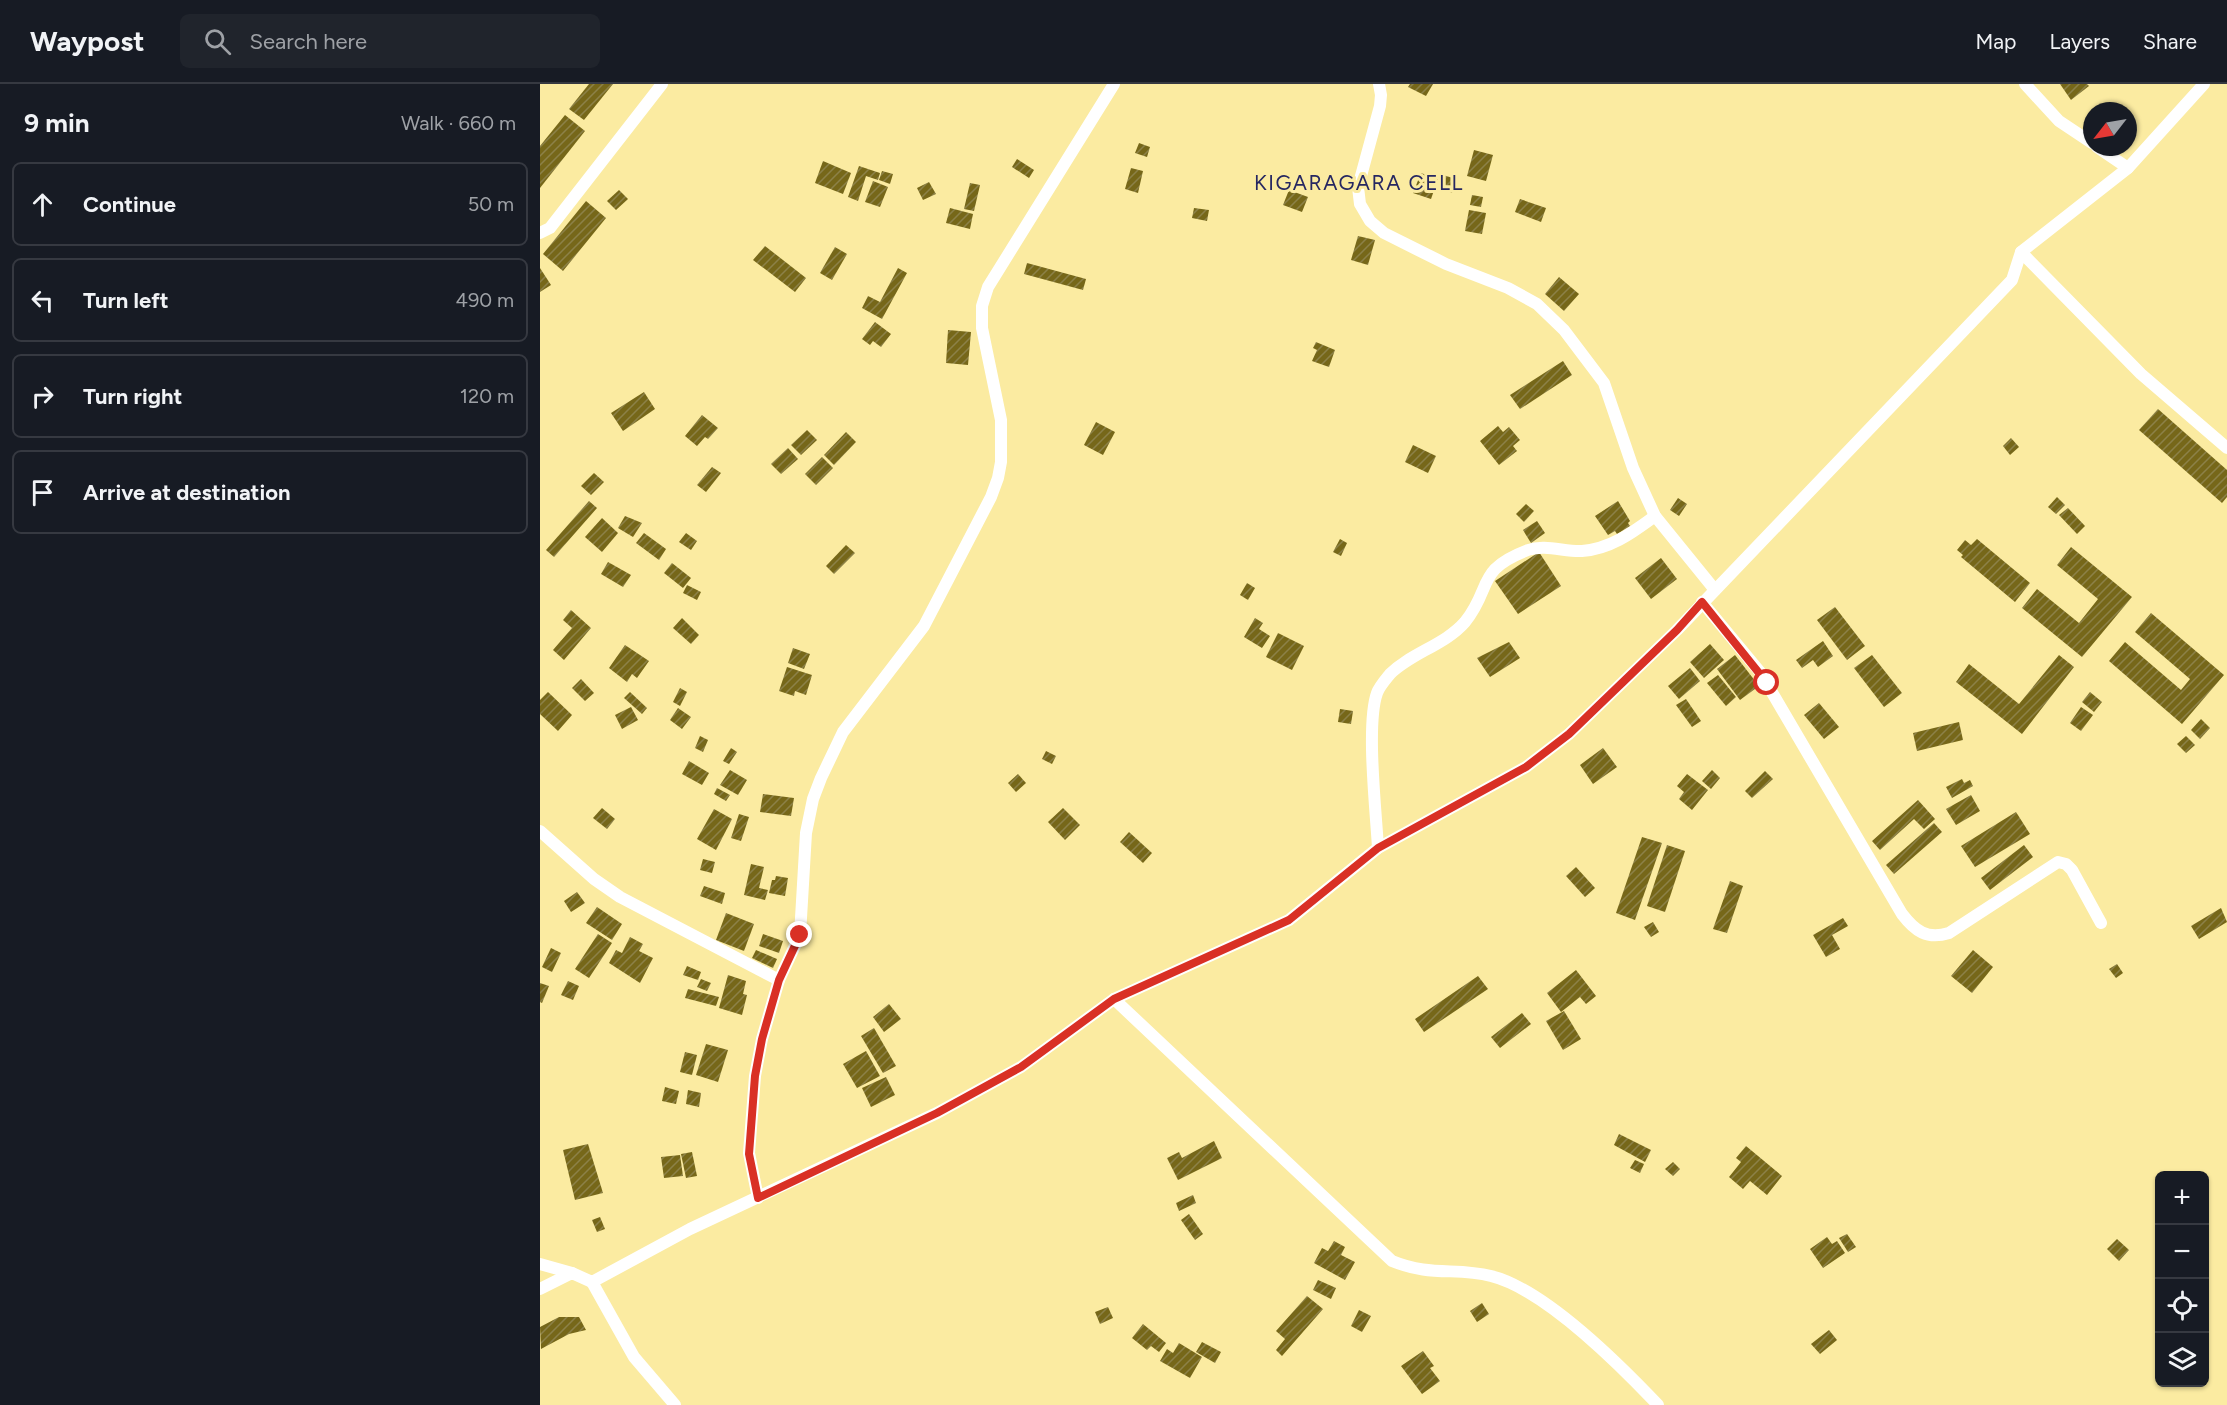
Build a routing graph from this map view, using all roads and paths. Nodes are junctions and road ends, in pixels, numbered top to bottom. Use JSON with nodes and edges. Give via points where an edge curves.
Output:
{"nodes":[{"id":1,"x":662,"y":84,"type":"edge"},
{"id":2,"x":1114,"y":84,"type":"edge"},
{"id":3,"x":1379,"y":84,"type":"edge"},
{"id":4,"x":2025,"y":84,"type":"edge"},
{"id":5,"x":2204,"y":84,"type":"edge"},
{"id":6,"x":2083,"y":137,"type":"edge"},
{"id":7,"x":2110,"y":156,"type":"edge"},
{"id":8,"x":2128,"y":168,"type":"junction"},
{"id":9,"x":540,"y":233,"type":"edge"},
{"id":10,"x":2021,"y":252,"type":"junction"},
{"id":11,"x":2227,"y":448,"type":"edge"},
{"id":12,"x":1655,"y":516,"type":"junction"},
{"id":13,"x":1715,"y":590,"type":"junction"},
{"id":14,"x":1702,"y":602,"type":"junction"},
{"id":15,"x":540,"y":831,"type":"edge"},
{"id":16,"x":1378,"y":848,"type":"junction"},
{"id":17,"x":2102,"y":922,"type":"dead end"},
{"id":18,"x":779,"y":980,"type":"junction"},
{"id":19,"x":1114,"y":999,"type":"junction"},
{"id":20,"x":758,"y":1198,"type":"junction"},
{"id":21,"x":540,"y":1264,"type":"edge"},
{"id":22,"x":572,"y":1273,"type":"junction"},
{"id":23,"x":592,"y":1282,"type":"junction"},
{"id":24,"x":540,"y":1289,"type":"edge"},
{"id":25,"x":675,"y":1405,"type":"edge"},
{"id":26,"x":1658,"y":1405,"type":"edge"}],
"edges":[{"from":1,"to":9,"type":"street","via":[[550,228]]},
{"from":2,"to":18,"type":"street","via":[[988,287],[982,306],[982,328],[1000,420],[1002,462],[998,478],[924,626],[843,732],[820,778],[806,833],[800,935]]},
{"from":3,"to":12,"type":"street","via":[[1380,106],[1358,187],[1360,204],[1370,222],[1446,264],[1537,304],[1564,330],[1604,383]]},
{"from":4,"to":6,"type":"street","via":[[2059,121]]},
{"from":5,"to":8,"type":"street"},
{"from":7,"to":8,"type":"street"},
{"from":8,"to":10,"type":"street"},
{"from":10,"to":11,"type":"street","via":[[2141,374]]},
{"from":10,"to":13,"type":"street","via":[[2012,280]]},
{"from":12,"to":13,"type":"street"},
{"from":12,"to":16,"type":"street","via":[[1623,538],[1601,547],[1581,551],[1532,548],[1506,559],[1491,571],[1474,610],[1462,625],[1390,675],[1377,691],[1373,717]]},
{"from":13,"to":14,"type":"street"},
{"from":14,"to":16,"type":"street","via":[[1569,734],[1526,767]]},
{"from":14,"to":17,"type":"street","via":[[1760,672],[1911,926],[1928,936],[1949,933],[2058,862],[2072,870]]},
{"from":15,"to":18,"type":"street","via":[[620,897]]},
{"from":16,"to":19,"type":"street","via":[[1289,920]]},
{"from":18,"to":20,"type":"street","via":[[762,1039],[750,1112],[749,1154]]},
{"from":19,"to":20,"type":"street","via":[[1021,1067],[937,1113]]},
{"from":19,"to":26,"type":"street","via":[[1392,1261],[1412,1270],[1489,1275],[1513,1282],[1596,1343]]},
{"from":20,"to":23,"type":"street","via":[[690,1229]]},
{"from":21,"to":22,"type":"street"},
{"from":22,"to":23,"type":"street"},
{"from":22,"to":24,"type":"street"},
{"from":23,"to":25,"type":"street","via":[[634,1357]]}]}
